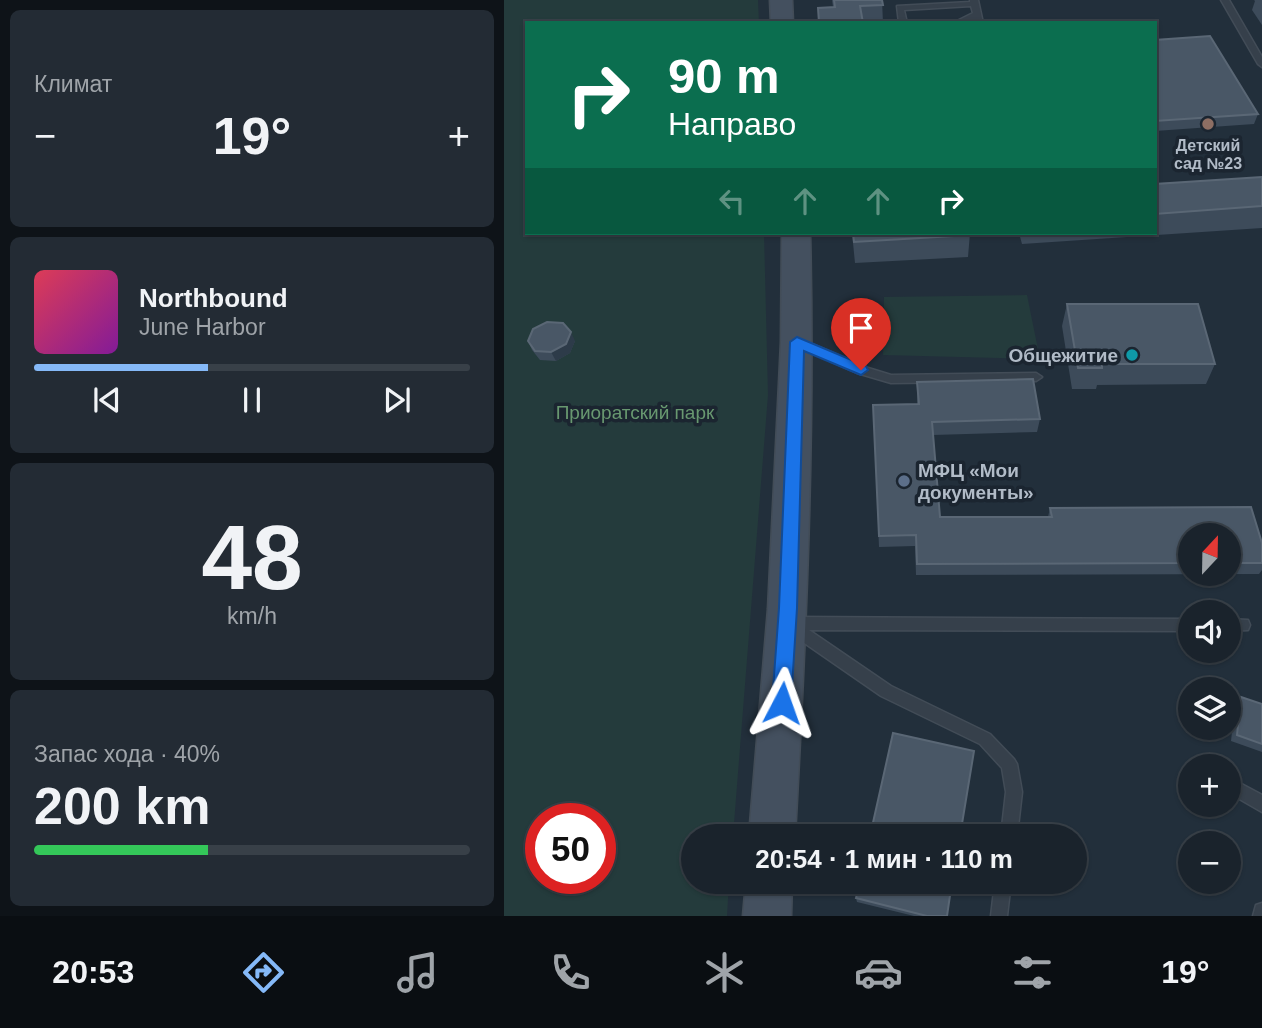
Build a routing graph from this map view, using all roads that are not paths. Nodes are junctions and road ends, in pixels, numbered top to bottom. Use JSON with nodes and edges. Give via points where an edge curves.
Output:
{"nodes":[{"id":1,"x":781,"y":0,"type":"edge"},
{"id":2,"x":1225,"y":0,"type":"edge"},
{"id":3,"x":974,"y":2,"type":"edge"},
{"id":4,"x":978,"y":19,"type":"edge"},
{"id":5,"x":782,"y":21,"type":"edge"},
{"id":6,"x":903,"y":21,"type":"edge"},
{"id":7,"x":1262,"y":36,"type":"edge"},
{"id":8,"x":1248,"y":37,"type":"junction"},
{"id":9,"x":1262,"y":64,"type":"edge"},
{"id":10,"x":796,"y":235,"type":"edge"},
{"id":11,"x":797,"y":342,"type":"junction"},
{"id":12,"x":1036,"y":377,"type":"dead end"},
{"id":13,"x":787,"y":623,"type":"junction"},
{"id":14,"x":1178,"y":625,"type":"edge"},
{"id":15,"x":1241,"y":792,"type":"edge"},
{"id":16,"x":1262,"y":804,"type":"edge"},
{"id":17,"x":773,"y":824,"type":"edge"},
{"id":18,"x":1010,"y":824,"type":"edge"},
{"id":19,"x":768,"y":894,"type":"edge"},
{"id":20,"x":1002,"y":894,"type":"edge"},
{"id":21,"x":767,"y":916,"type":"edge"},
{"id":22,"x":999,"y":916,"type":"edge"}],
"edges":[{"from":1,"to":5,"type":"main road"},
{"from":2,"to":8,"type":"lane"},
{"from":3,"to":4,"type":"lane"},
{"from":3,"to":6,"type":"lane","via":[[900,9]]},
{"from":7,"to":8,"type":"lane"},
{"from":8,"to":9,"type":"lane"},
{"from":10,"to":11,"type":"main road"},
{"from":11,"to":12,"type":"lane","via":[[891,379]]},
{"from":11,"to":13,"type":"main road"},
{"from":13,"to":14,"type":"lane"},
{"from":13,"to":17,"type":"main road"},
{"from":13,"to":18,"type":"lane","via":[[886,691],[985,739],[1009,764],[1014,792]]},
{"from":15,"to":16,"type":"lane"},
{"from":19,"to":21,"type":"main road"},
{"from":20,"to":22,"type":"lane"}]}
